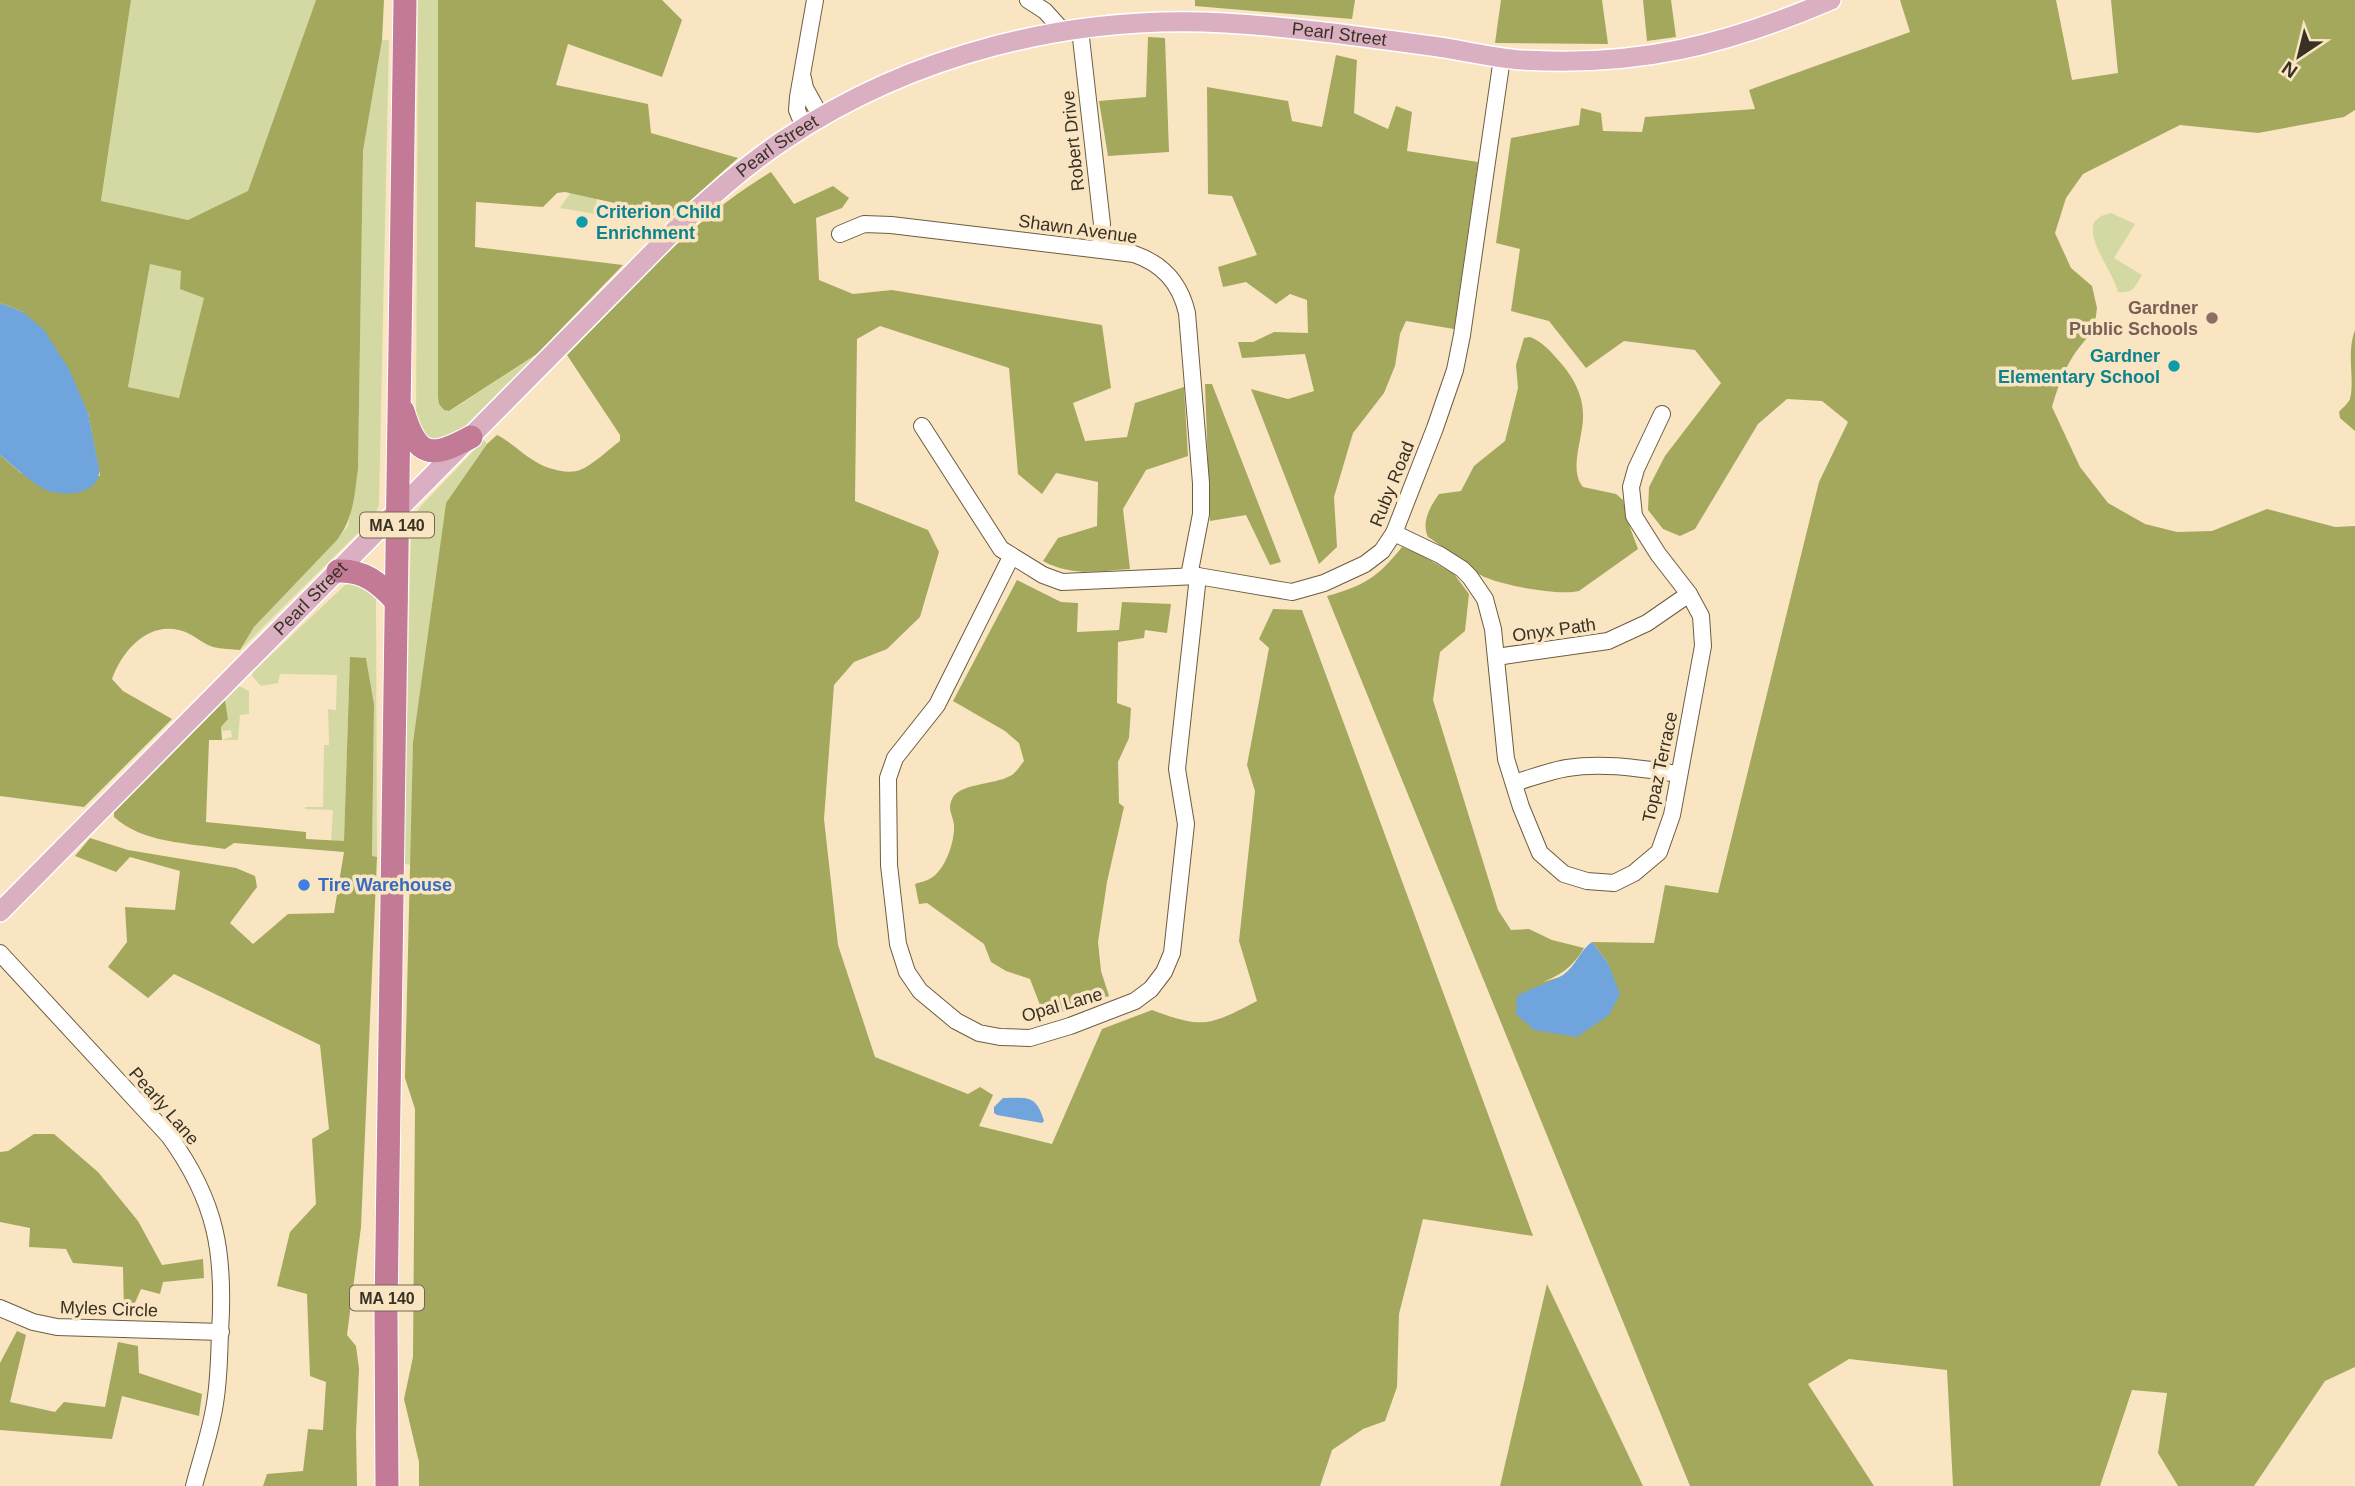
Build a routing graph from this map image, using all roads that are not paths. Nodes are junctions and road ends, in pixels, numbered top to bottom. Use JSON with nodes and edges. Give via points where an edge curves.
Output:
{"nodes":[{"id":1,"x":405,"y":0,"type":"edge"},
{"id":2,"x":815,"y":0,"type":"edge"},
{"id":3,"x":1028,"y":0,"type":"edge"},
{"id":4,"x":1831,"y":0,"type":"edge"},
{"id":5,"x":1072,"y":30,"type":"junction"},
{"id":6,"x":1503,"y":58,"type":"junction"},
{"id":7,"x":813,"y":122,"type":"junction"},
{"id":8,"x":840,"y":234,"type":"dead end"},
{"id":9,"x":1100,"y":249,"type":"junction"},
{"id":10,"x":398,"y":396,"type":"junction"},
{"id":11,"x":1662,"y":414,"type":"dead end"},
{"id":12,"x":922,"y":426,"type":"dead end"},
{"id":13,"x":471,"y":437,"type":"junction"},
{"id":14,"x":397,"y":512,"type":"junction"},
{"id":15,"x":1394,"y":533,"type":"junction"},
{"id":16,"x":1012,"y":557,"type":"junction"},
{"id":17,"x":338,"y":571,"type":"junction"},
{"id":18,"x":1193,"y":576,"type":"junction"},
{"id":19,"x":1689,"y":594,"type":"junction"},
{"id":20,"x":396,"y":601,"type":"junction"},
{"id":21,"x":1496,"y":657,"type":"junction"},
{"id":22,"x":1679,"y":774,"type":"junction"},
{"id":23,"x":1514,"y":783,"type":"junction"},
{"id":24,"x":0,"y":912,"type":"edge"},
{"id":25,"x":0,"y":953,"type":"edge"},
{"id":26,"x":0,"y":1308,"type":"edge"},
{"id":27,"x":220,"y":1332,"type":"junction"},
{"id":28,"x":194,"y":1486,"type":"edge"},
{"id":29,"x":387,"y":1486,"type":"edge"}],
"edges":[{"from":1,"to":10,"type":"highway","number":"MA 140"},
{"from":2,"to":7,"type":"street","via":[[797,110]]},
{"from":3,"to":5,"type":"street"},
{"from":4,"to":6,"type":"main road","name":"Pearl Street","via":[[1738,36],[1669,53],[1583,61]]},
{"from":5,"to":6,"type":"main road","name":"Pearl Street","via":[[1146,22],[1226,23]]},
{"from":5,"to":7,"type":"main road","name":"Pearl Street","via":[[943,62],[867,93]]},
{"from":5,"to":9,"type":"street","name":"Robert Drive","via":[[1102,224]]},
{"from":6,"to":15,"type":"street","name":"Ruby Road","via":[[1457,360]]},
{"from":7,"to":13,"type":"main road","name":"Pearl Street","via":[[746,167],[680,225]]},
{"from":8,"to":9,"type":"street","name":"Shawn Avenue","via":[[877,224]]},
{"from":9,"to":18,"type":"street","name":"Shawn Avenue","via":[[1133,254],[1156,264],[1173,280],[1184,301],[1201,483]]},
{"from":10,"to":13,"type":"highway","via":[[410,432],[424,449],[440,452]]},
{"from":10,"to":14,"type":"highway","number":"MA 140"},
{"from":11,"to":19,"type":"street","name":"Topaz Terrace","via":[[1631,486],[1634,516]]},
{"from":12,"to":16,"type":"street","name":"Ruby Road","via":[[993,540]]},
{"from":13,"to":14,"type":"main road","name":"Pearl Street"},
{"from":14,"to":17,"type":"main road","name":"Pearl Street"},
{"from":14,"to":20,"type":"highway","number":"MA 140"},
{"from":15,"to":18,"type":"street","name":"Ruby Road","via":[[1382,551],[1365,564],[1300,590]]},
{"from":15,"to":21,"type":"street","name":"Topaz Terrace","via":[[1440,555],[1470,577],[1485,599]]},
{"from":16,"to":18,"type":"street","name":"Ruby Road","via":[[1062,582]]},
{"from":16,"to":18,"type":"street","name":"Opal Lane","via":[[937,705],[895,758],[888,778],[889,865],[898,944],[906,971],[920,991],[956,1021],[1000,1037],[1030,1038],[1135,1002],[1164,972],[1172,953],[1186,824],[1177,769]]},
{"from":17,"to":20,"type":"highway","via":[[374,579]]},
{"from":17,"to":24,"type":"main road","name":"Pearl Street"},
{"from":19,"to":21,"type":"street","name":"Onyx Path","via":[[1647,623],[1608,641]]},
{"from":19,"to":22,"type":"street","name":"Topaz Terrace","via":[[1701,616],[1703,646]]},
{"from":20,"to":29,"type":"highway","number":"MA 140"},
{"from":21,"to":23,"type":"street","name":"Topaz Terrace","via":[[1506,759]]},
{"from":22,"to":23,"type":"street","via":[[1584,766]]},
{"from":22,"to":23,"type":"street","name":"Topaz Terrace","via":[[1659,852],[1614,883],[1564,874],[1540,853]]},
{"from":25,"to":27,"type":"street","name":"Pearly Lane","via":[[148,1112],[188,1162],[206,1199],[219,1248]]},
{"from":26,"to":27,"type":"street","name":"Myles Circle","via":[[57,1327]]},
{"from":27,"to":28,"type":"street","name":"Pearly Lane","via":[[216,1402]]}]}
